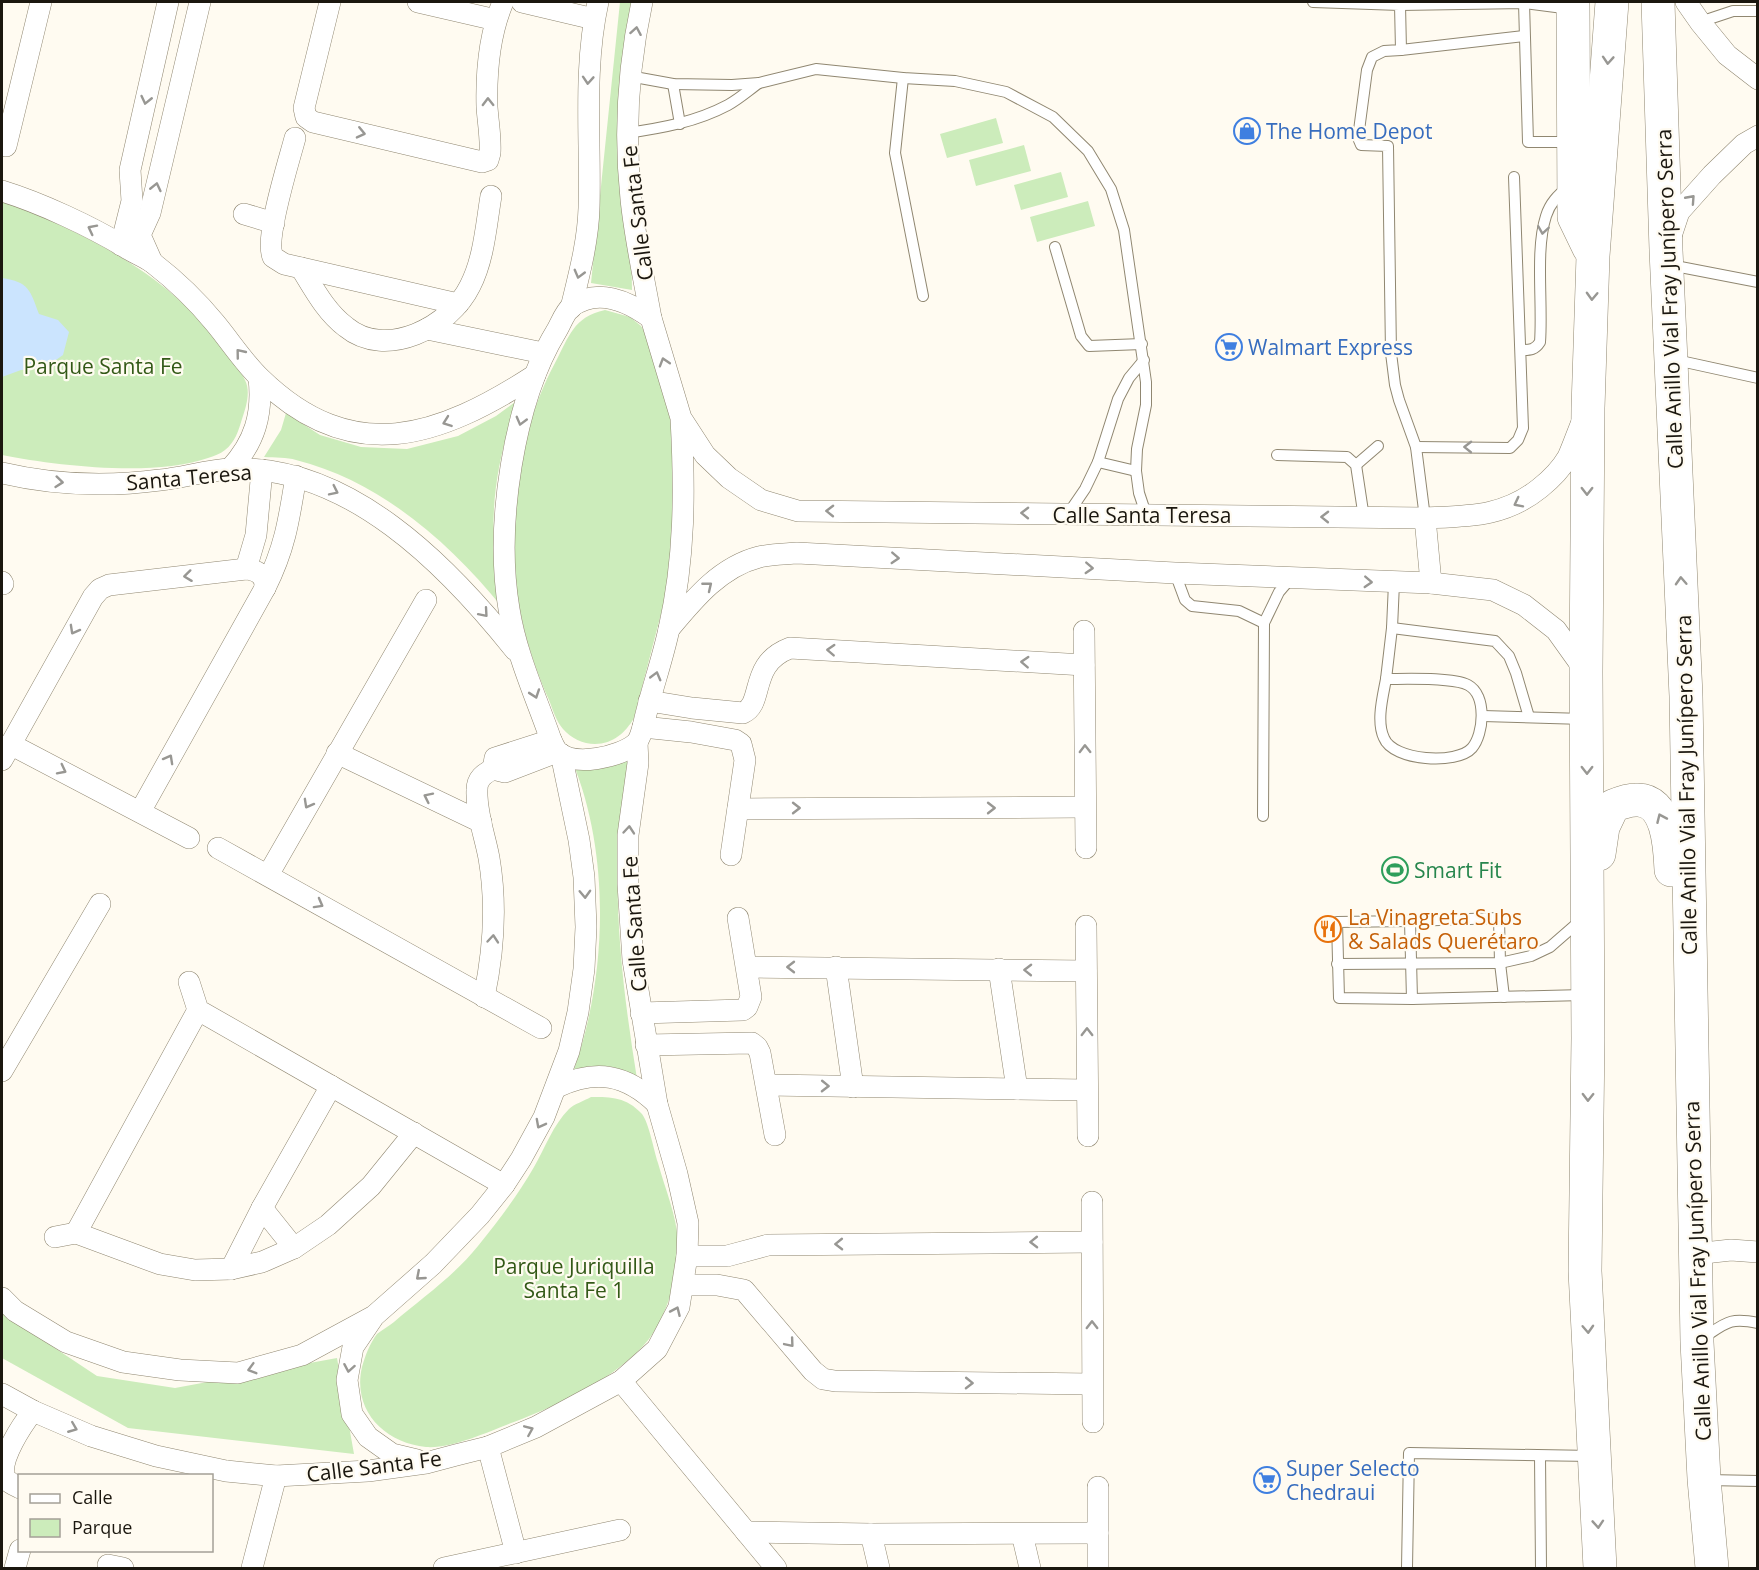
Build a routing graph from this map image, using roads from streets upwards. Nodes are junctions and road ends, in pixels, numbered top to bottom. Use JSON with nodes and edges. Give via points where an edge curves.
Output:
{"nodes":[{"id":1,"x":41,"y":2,"type":"edge"},
{"id":2,"x":168,"y":2,"type":"edge"},
{"id":3,"x":200,"y":2,"type":"edge"},
{"id":4,"x":330,"y":2,"type":"edge"},
{"id":5,"x":418,"y":2,"type":"edge"},
{"id":6,"x":522,"y":2,"type":"edge"},
{"id":7,"x":642,"y":2,"type":"edge"},
{"id":8,"x":1612,"y":2,"type":"edge"},
{"id":9,"x":1658,"y":2,"type":"edge"},
{"id":10,"x":1686,"y":2,"type":"edge"},
{"id":11,"x":1573,"y":6,"type":"edge"},
{"id":12,"x":596,"y":10,"type":"edge"},
{"id":13,"x":499,"y":11,"type":"edge"},
{"id":14,"x":152,"y":74,"type":"junction"},
{"id":15,"x":1758,"y":79,"type":"edge"},
{"id":16,"x":182,"y":80,"type":"junction"},
{"id":17,"x":1758,"y":136,"type":"edge"},
{"id":18,"x":295,"y":138,"type":"dead end"},
{"id":19,"x":6,"y":146,"type":"dead end"},
{"id":20,"x":2,"y":191,"type":"edge"},
{"id":21,"x":491,"y":196,"type":"dead end"},
{"id":22,"x":244,"y":214,"type":"dead end"},
{"id":23,"x":274,"y":223,"type":"junction"},
{"id":24,"x":121,"y":245,"type":"junction"},
{"id":25,"x":1593,"y":256,"type":"junction"},
{"id":26,"x":1667,"y":257,"type":"junction"},
{"id":27,"x":152,"y":262,"type":"junction"},
{"id":28,"x":301,"y":268,"type":"junction"},
{"id":29,"x":458,"y":304,"type":"junction"},
{"id":30,"x":571,"y":308,"type":"junction"},
{"id":31,"x":651,"y":318,"type":"junction"},
{"id":32,"x":427,"y":329,"type":"junction"},
{"id":33,"x":543,"y":353,"type":"junction"},
{"id":34,"x":535,"y":375,"type":"junction"},
{"id":35,"x":260,"y":378,"type":"junction"},
{"id":36,"x":1588,"y":408,"type":"junction"},
{"id":37,"x":681,"y":418,"type":"junction"},
{"id":38,"x":230,"y":469,"type":"junction"},
{"id":39,"x":262,"y":470,"type":"junction"},
{"id":40,"x":2,"y":474,"type":"edge"},
{"id":41,"x":296,"y":476,"type":"junction"},
{"id":42,"x":1425,"y":518,"type":"junction"},
{"id":43,"x":246,"y":569,"type":"junction"},
{"id":44,"x":1431,"y":583,"type":"junction"},
{"id":45,"x":265,"y":588,"type":"junction"},
{"id":46,"x":426,"y":600,"type":"dead end"},
{"id":47,"x":669,"y":629,"type":"junction"},
{"id":48,"x":1084,"y":631,"type":"dead end"},
{"id":49,"x":523,"y":660,"type":"junction"},
{"id":50,"x":1084,"y":666,"type":"junction"},
{"id":51,"x":1586,"y":672,"type":"junction"},
{"id":52,"x":649,"y":701,"type":"junction"},
{"id":53,"x":640,"y":735,"type":"junction"},
{"id":54,"x":556,"y":748,"type":"junction"},
{"id":55,"x":6,"y":752,"type":"edge"},
{"id":56,"x":337,"y":753,"type":"junction"},
{"id":57,"x":1085,"y":807,"type":"junction"},
{"id":58,"x":738,"y":809,"type":"junction"},
{"id":59,"x":141,"y":810,"type":"junction"},
{"id":60,"x":481,"y":822,"type":"junction"},
{"id":61,"x":189,"y":838,"type":"dead end"},
{"id":62,"x":218,"y":848,"type":"dead end"},
{"id":63,"x":1086,"y":848,"type":"dead end"},
{"id":64,"x":731,"y":855,"type":"dead end"},
{"id":65,"x":268,"y":875,"type":"junction"},
{"id":66,"x":100,"y":904,"type":"dead end"},
{"id":67,"x":738,"y":918,"type":"dead end"},
{"id":68,"x":1086,"y":926,"type":"dead end"},
{"id":69,"x":747,"y":967,"type":"junction"},
{"id":70,"x":836,"y":967,"type":"junction"},
{"id":71,"x":999,"y":969,"type":"junction"},
{"id":72,"x":1086,"y":971,"type":"junction"},
{"id":73,"x":189,"y":982,"type":"dead end"},
{"id":74,"x":484,"y":997,"type":"junction"},
{"id":75,"x":198,"y":1010,"type":"junction"},
{"id":76,"x":641,"y":1013,"type":"junction"},
{"id":77,"x":541,"y":1028,"type":"dead end"},
{"id":78,"x":1588,"y":1038,"type":"junction"},
{"id":79,"x":1691,"y":1040,"type":"junction"},
{"id":80,"x":646,"y":1045,"type":"junction"},
{"id":81,"x":2,"y":1071,"type":"edge"},
{"id":82,"x":767,"y":1085,"type":"junction"},
{"id":83,"x":331,"y":1086,"type":"junction"},
{"id":84,"x":557,"y":1087,"type":"junction"},
{"id":85,"x":854,"y":1087,"type":"junction"},
{"id":86,"x":1017,"y":1089,"type":"junction"},
{"id":87,"x":1088,"y":1090,"type":"junction"},
{"id":88,"x":657,"y":1104,"type":"junction"},
{"id":89,"x":414,"y":1133,"type":"junction"},
{"id":90,"x":775,"y":1135,"type":"dead end"},
{"id":91,"x":1088,"y":1136,"type":"dead end"},
{"id":92,"x":504,"y":1185,"type":"junction"},
{"id":93,"x":1092,"y":1202,"type":"dead end"},
{"id":94,"x":262,"y":1208,"type":"junction"},
{"id":95,"x":76,"y":1233,"type":"junction"},
{"id":96,"x":55,"y":1237,"type":"dead end"},
{"id":97,"x":1092,"y":1242,"type":"junction"},
{"id":98,"x":294,"y":1248,"type":"junction"},
{"id":99,"x":1758,"y":1252,"type":"edge"},
{"id":100,"x":1695,"y":1254,"type":"junction"},
{"id":101,"x":687,"y":1256,"type":"junction"},
{"id":102,"x":231,"y":1269,"type":"junction"},
{"id":103,"x":684,"y":1285,"type":"junction"},
{"id":104,"x":2,"y":1298,"type":"edge"},
{"id":105,"x":374,"y":1316,"type":"junction"},
{"id":106,"x":621,"y":1381,"type":"junction"},
{"id":107,"x":1092,"y":1384,"type":"junction"},
{"id":108,"x":2,"y":1394,"type":"edge"},
{"id":109,"x":33,"y":1411,"type":"junction"},
{"id":110,"x":1093,"y":1422,"type":"dead end"},
{"id":111,"x":6,"y":1439,"type":"edge"},
{"id":112,"x":488,"y":1447,"type":"junction"},
{"id":113,"x":426,"y":1463,"type":"junction"},
{"id":114,"x":276,"y":1476,"type":"junction"},
{"id":115,"x":14,"y":1485,"type":"edge"},
{"id":116,"x":1098,"y":1487,"type":"dead end"},
{"id":117,"x":620,"y":1530,"type":"dead end"},
{"id":118,"x":746,"y":1532,"type":"junction"},
{"id":119,"x":1098,"y":1533,"type":"junction"},
{"id":120,"x":871,"y":1534,"type":"junction"},
{"id":121,"x":1022,"y":1534,"type":"junction"},
{"id":122,"x":20,"y":1552,"type":"edge"},
{"id":123,"x":516,"y":1553,"type":"junction"},
{"id":124,"x":493,"y":1563,"type":"edge"},
{"id":125,"x":458,"y":1567,"type":"edge"},
{"id":126,"x":15,"y":1569,"type":"edge"},
{"id":127,"x":252,"y":1569,"type":"edge"},
{"id":128,"x":776,"y":1569,"type":"edge"},
{"id":129,"x":879,"y":1569,"type":"edge"},
{"id":130,"x":1030,"y":1569,"type":"edge"},
{"id":131,"x":1098,"y":1569,"type":"edge"},
{"id":132,"x":1600,"y":1569,"type":"edge"},
{"id":133,"x":1712,"y":1569,"type":"edge"}],
"edges":[{"from":1,"to":19,"type":"street"},
{"from":2,"to":14,"type":"street"},
{"from":3,"to":16,"type":"street"},
{"from":4,"to":13,"type":"street","one_way":true,"via":[[304,108],[306,117],[313,122],[482,162],[488,160],[490,153],[487,76]]},
{"from":5,"to":13,"type":"street"},
{"from":6,"to":12,"type":"street"},
{"from":31,"to":7,"type":"street","name":"Calle Santa Fe","one_way":true,"via":[[631,201],[627,133],[629,76]]},
{"from":8,"to":25,"type":"highway","one_way":true},
{"from":9,"to":26,"type":"highway","name":"Calle Anillo Vial Fray Junípero Serra"},
{"from":10,"to":15,"type":"street","via":[[1727,55]]},
{"from":11,"to":25,"type":"highway","via":[[1574,217]]},
{"from":12,"to":30,"type":"street","name":"Calle Santa Fe","one_way":true,"via":[[587,94],[589,210],[583,260]]},
{"from":14,"to":16,"type":"street"},
{"from":14,"to":24,"type":"street","one_way":true,"via":[[130,170],[132,201]]},
{"from":27,"to":16,"type":"street","one_way":true,"via":[[140,235],[150,213]]},
{"from":26,"to":17,"type":"street","one_way":true,"via":[[1679,212],[1744,144]]},
{"from":18,"to":23,"type":"street"},
{"from":24,"to":20,"type":"street","one_way":true,"via":[[70,218]]},
{"from":21,"to":29,"type":"street","via":[[478,265]]},
{"from":22,"to":23,"type":"street"},
{"from":23,"to":28,"type":"street","via":[[269,245],[273,257]]},
{"from":24,"to":27,"type":"street"},
{"from":25,"to":36,"type":"highway","one_way":true},
{"from":79,"to":26,"type":"highway","name":"Calle Anillo Vial Fray Junípero Serra","one_way":true,"via":[[1686,696]]},
{"from":35,"to":27,"type":"street","one_way":true,"via":[[214,321]]},
{"from":28,"to":29,"type":"street"},
{"from":28,"to":32,"type":"street","via":[[331,312],[356,334],[368,339],[394,340]]},
{"from":29,"to":32,"type":"street"},
{"from":30,"to":31,"type":"street","via":[[589,298],[614,297]]},
{"from":30,"to":33,"type":"street","name":"Calle Santa Fe"},
{"from":37,"to":31,"type":"street","name":"Calle Santa Fe","one_way":true},
{"from":32,"to":33,"type":"street"},
{"from":33,"to":34,"type":"street","name":"Calle Santa Fe"},
{"from":34,"to":35,"type":"street","one_way":true,"via":[[498,399],[457,418],[421,431],[395,435],[361,434],[328,425],[292,406]]},
{"from":34,"to":49,"type":"street","name":"Calle Santa Fe","one_way":true,"via":[[520,424],[509,483],[505,546],[509,608]]},
{"from":35,"to":38,"type":"street","via":[[256,429]]},
{"from":36,"to":42,"type":"street","name":"Calle Santa Teresa","one_way":true,"via":[[1567,458],[1550,480],[1527,499],[1490,513]]},
{"from":36,"to":51,"type":"highway","one_way":true},
{"from":42,"to":37,"type":"street","name":"Calle Santa Teresa","one_way":true,"via":[[798,511],[761,500],[729,478],[705,455]]},
{"from":37,"to":47,"type":"street","name":"Calle Santa Fe","via":[[685,486],[681,561]]},
{"from":38,"to":39,"type":"street","name":"Santa Teresa"},
{"from":40,"to":38,"type":"street","name":"Santa Teresa","one_way":true,"via":[[99,484],[159,481]]},
{"from":39,"to":41,"type":"street","name":"Santa Teresa"},
{"from":39,"to":43,"type":"street","via":[[256,535]]},
{"from":41,"to":45,"type":"street","via":[[286,538]]},
{"from":41,"to":49,"type":"street","name":"Santa Teresa","one_way":true,"via":[[373,512],[399,532],[486,613]]},
{"from":42,"to":44,"type":"street"},
{"from":43,"to":45,"type":"street","via":[[261,574]]},
{"from":43,"to":55,"type":"street","one_way":true,"via":[[109,585],[100,590]]},
{"from":47,"to":44,"type":"street","one_way":true,"via":[[697,596],[726,572],[759,557],[796,553]]},
{"from":44,"to":51,"type":"street","via":[[1493,590],[1524,605],[1556,630]]},
{"from":59,"to":45,"type":"street","one_way":true},
{"from":46,"to":56,"type":"street"},
{"from":52,"to":47,"type":"street","name":"Calle Santa Fe","one_way":true},
{"from":48,"to":50,"type":"street"},
{"from":49,"to":54,"type":"street","name":"Calle Santa Fe","one_way":true},
{"from":50,"to":52,"type":"street","one_way":true,"via":[[790,648],[766,664],[751,707],[743,713]]},
{"from":57,"to":50,"type":"street","one_way":true},
{"from":51,"to":78,"type":"highway","one_way":true},
{"from":52,"to":53,"type":"street","name":"Calle Santa Fe"},
{"from":53,"to":54,"type":"street","via":[[617,754],[602,759],[572,758]]},
{"from":53,"to":58,"type":"street","via":[[691,732],[741,744],[744,760]]},
{"from":76,"to":53,"type":"street","name":"Calle Santa Fe","one_way":true,"via":[[628,884],[628,835]]},
{"from":54,"to":60,"type":"street","via":[[495,758],[493,769],[479,780]]},
{"from":54,"to":84,"type":"street","one_way":true,"via":[[579,840],[586,927],[578,1012]]},
{"from":55,"to":59,"type":"street","one_way":true},
{"from":60,"to":56,"type":"street","one_way":true},
{"from":56,"to":65,"type":"street","one_way":true},
{"from":58,"to":57,"type":"street","one_way":true},
{"from":57,"to":63,"type":"street"},
{"from":58,"to":64,"type":"street"},
{"from":59,"to":61,"type":"street"},
{"from":74,"to":60,"type":"street","one_way":true,"via":[[493,938],[494,892]]},
{"from":62,"to":65,"type":"street"},
{"from":65,"to":74,"type":"street","one_way":true},
{"from":66,"to":81,"type":"street"},
{"from":67,"to":69,"type":"street"},
{"from":68,"to":72,"type":"street"},
{"from":70,"to":69,"type":"street","one_way":true},
{"from":69,"to":76,"type":"street","via":[[751,997],[743,1010]]},
{"from":70,"to":71,"type":"street"},
{"from":70,"to":85,"type":"street"},
{"from":72,"to":71,"type":"street","one_way":true},
{"from":71,"to":86,"type":"street"},
{"from":87,"to":72,"type":"street","one_way":true},
{"from":73,"to":75,"type":"street"},
{"from":74,"to":77,"type":"street"},
{"from":75,"to":83,"type":"street"},
{"from":75,"to":95,"type":"street"},
{"from":76,"to":80,"type":"street","name":"Calle Santa Fe"},
{"from":79,"to":78,"type":"highway","one_way":true,"via":[[1674,998],[1671,856],[1666,832],[1655,806],[1636,800],[1613,806],[1603,827],[1599,850],[1600,952]]},
{"from":78,"to":132,"type":"highway","one_way":true,"via":[[1585,1271]]},
{"from":79,"to":100,"type":"highway","name":"Calle Anillo Vial Fray Junípero Serra"},
{"from":80,"to":82,"type":"street","via":[[752,1043],[760,1053]]},
{"from":80,"to":88,"type":"street","name":"Calle Santa Fe"},
{"from":82,"to":85,"type":"street","one_way":true},
{"from":82,"to":90,"type":"street"},
{"from":83,"to":89,"type":"street"},
{"from":83,"to":94,"type":"street"},
{"from":84,"to":88,"type":"street","via":[[573,1079],[610,1077],[644,1091]]},
{"from":84,"to":92,"type":"street","one_way":true,"via":[[526,1151]]},
{"from":85,"to":86,"type":"street"},
{"from":86,"to":87,"type":"street"},
{"from":87,"to":91,"type":"street"},
{"from":88,"to":101,"type":"street","name":"Calle Santa Fe","via":[[688,1223]]},
{"from":89,"to":92,"type":"street"},
{"from":89,"to":98,"type":"street","via":[[371,1186],[328,1225]]},
{"from":92,"to":105,"type":"street","one_way":true,"via":[[433,1264]]},
{"from":93,"to":97,"type":"street"},
{"from":94,"to":98,"type":"street"},
{"from":94,"to":102,"type":"street"},
{"from":95,"to":96,"type":"street"},
{"from":95,"to":102,"type":"street","via":[[160,1264],[195,1270]]},
{"from":97,"to":101,"type":"street","one_way":true,"via":[[768,1245],[727,1256]]},
{"from":107,"to":97,"type":"street","one_way":true},
{"from":98,"to":102,"type":"street","via":[[262,1262]]},
{"from":99,"to":100,"type":"street"},
{"from":100,"to":133,"type":"highway","name":"Calle Anillo Vial Fray Junípero Serra","via":[[1704,1479]]},
{"from":101,"to":103,"type":"street","name":"Calle Santa Fe"},
{"from":106,"to":103,"type":"street","name":"Calle Santa Fe","one_way":true,"via":[[657,1349],[679,1306]]},
{"from":103,"to":107,"type":"street","one_way":true,"via":[[744,1290],[823,1379]]},
{"from":105,"to":104,"type":"street","one_way":true,"via":[[302,1355],[238,1373],[123,1362],[66,1342],[15,1311]]},
{"from":105,"to":113,"type":"street","one_way":true,"via":[[353,1347],[347,1380],[352,1414],[368,1437],[392,1454]]},
{"from":112,"to":106,"type":"street","name":"Calle Santa Fe","one_way":true,"via":[[536,1427]]},
{"from":106,"to":118,"type":"street"},
{"from":107,"to":110,"type":"street"},
{"from":108,"to":109,"type":"street","name":"Calle Santa Fe"},
{"from":109,"to":111,"type":"street"},
{"from":109,"to":114,"type":"street","name":"Calle Santa Fe","one_way":true,"via":[[92,1436],[156,1456],[226,1471]]},
{"from":111,"to":115,"type":"street","via":[[2,1471]]},
{"from":112,"to":113,"type":"street","name":"Calle Santa Fe"},
{"from":112,"to":123,"type":"street"},
{"from":113,"to":114,"type":"street","name":"Calle Santa Fe"},
{"from":114,"to":127,"type":"street"},
{"from":116,"to":119,"type":"street"},
{"from":117,"to":123,"type":"street"},
{"from":118,"to":120,"type":"street"},
{"from":118,"to":128,"type":"street"},
{"from":119,"to":121,"type":"street"},
{"from":119,"to":131,"type":"street"},
{"from":120,"to":121,"type":"street"},
{"from":120,"to":129,"type":"street"},
{"from":121,"to":130,"type":"street"},
{"from":122,"to":126,"type":"street"},
{"from":123,"to":124,"type":"street"},
{"from":124,"to":125,"type":"street"}]}
